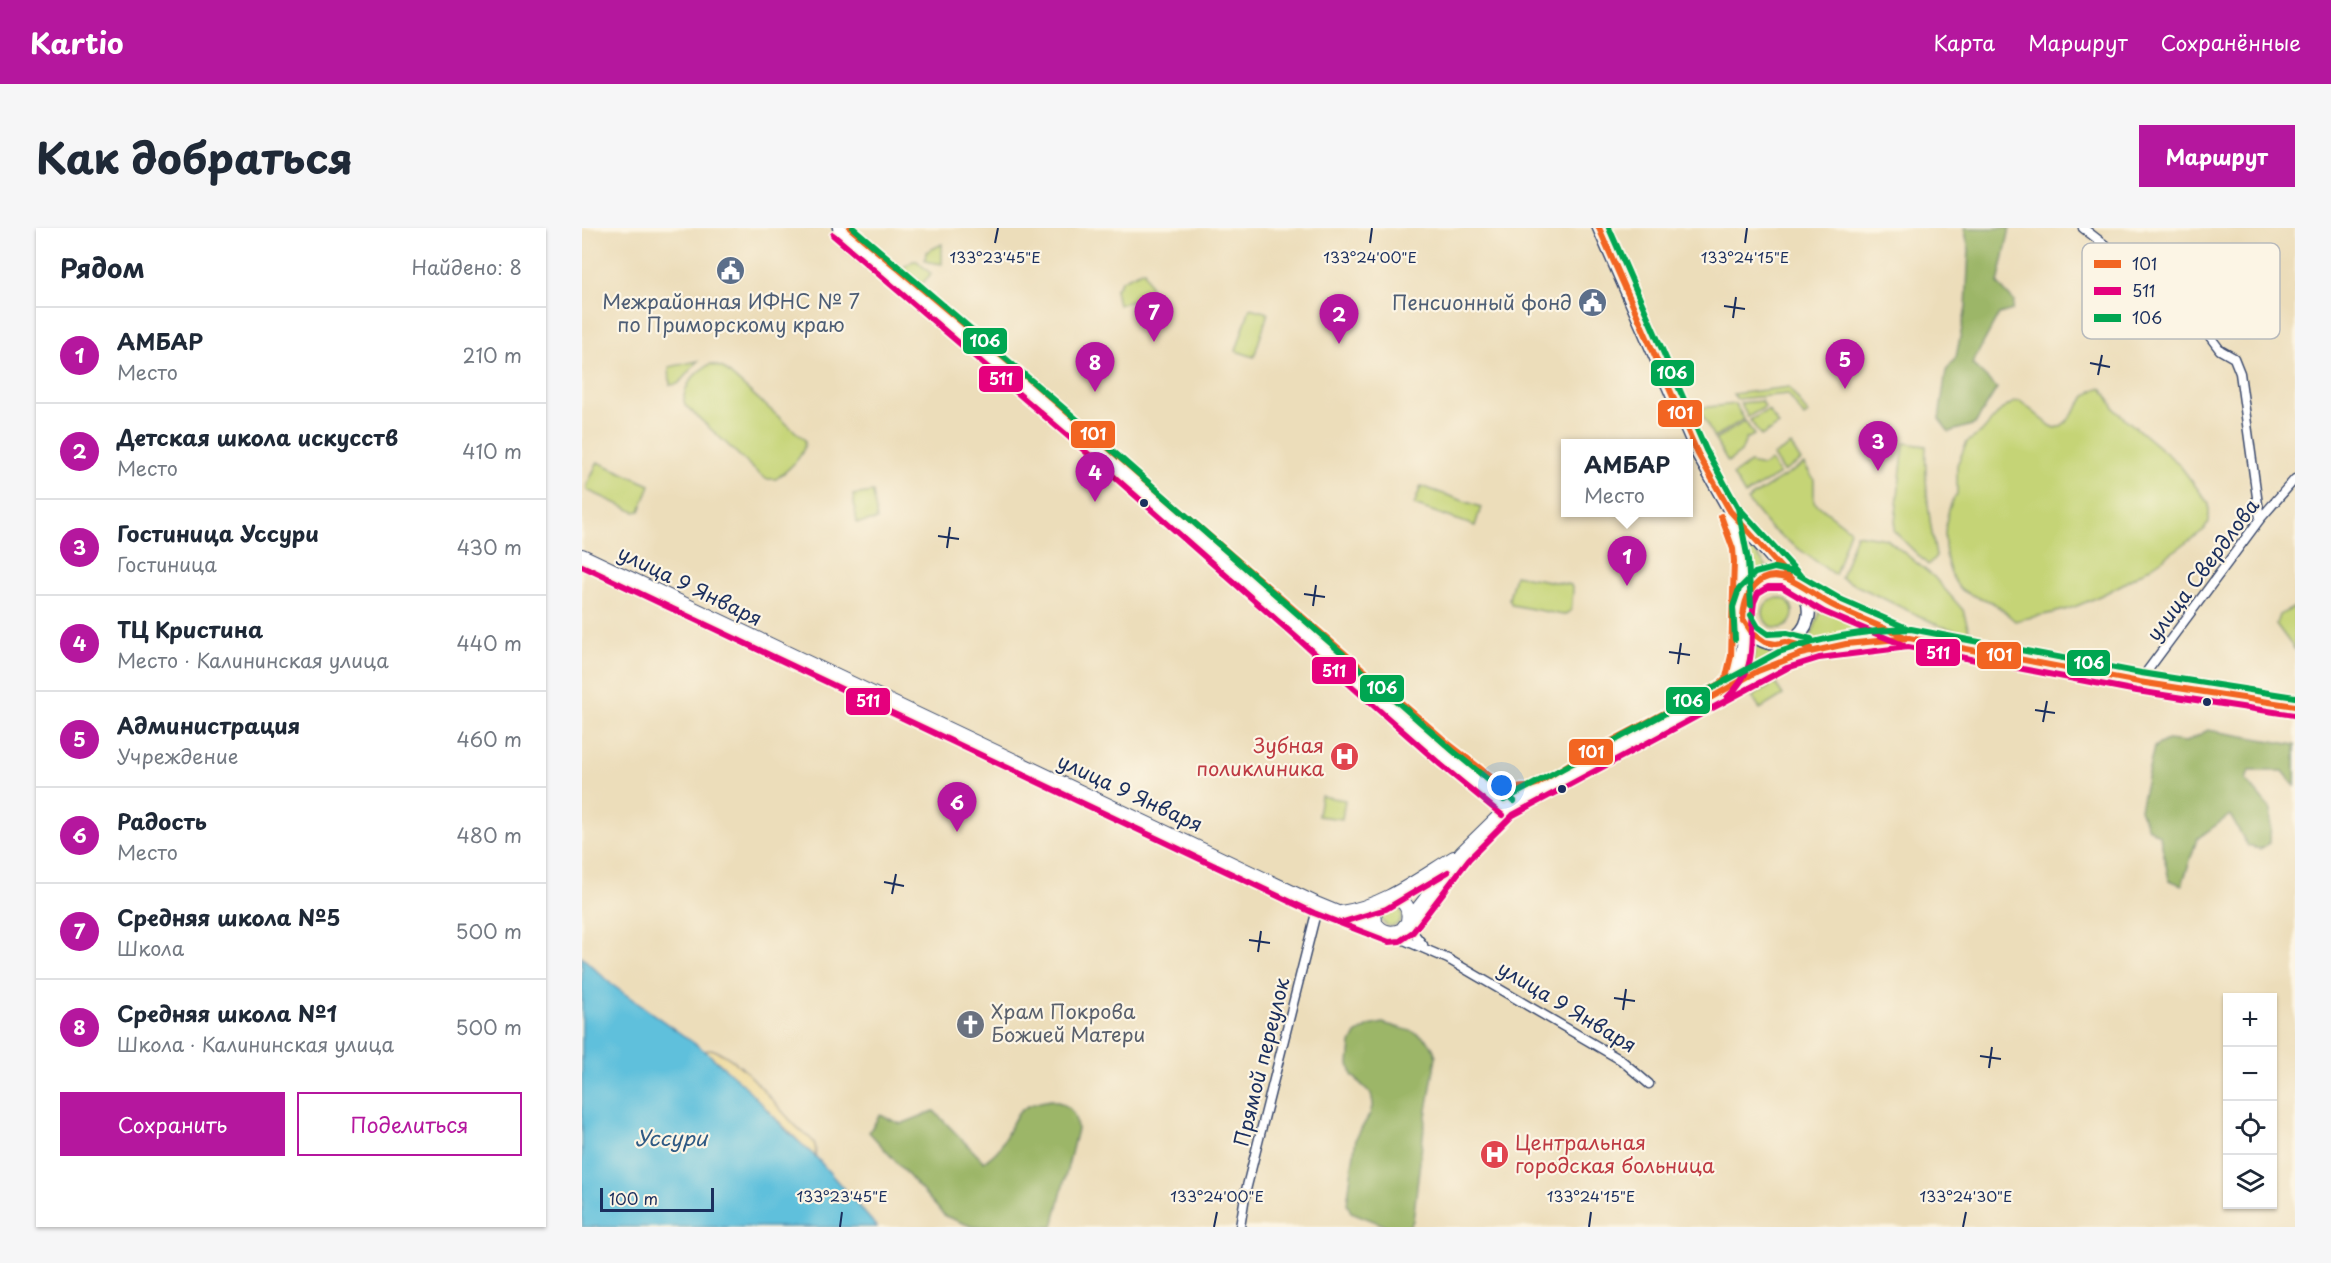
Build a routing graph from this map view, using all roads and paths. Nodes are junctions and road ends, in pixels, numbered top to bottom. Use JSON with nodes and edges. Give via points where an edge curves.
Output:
{"nodes":[{"id":1,"x":839,"y":228,"type":"edge"},
{"id":2,"x":1599,"y":228,"type":"edge"},
{"id":3,"x":2083,"y":228,"type":"edge"},
{"id":4,"x":2102,"y":243,"type":"edge"},
{"id":5,"x":2212,"y":339,"type":"edge"},
{"id":6,"x":1691,"y":439,"type":"edge"},
{"id":7,"x":1693,"y":443,"type":"edge"},
{"id":8,"x":2295,"y":479,"type":"edge"},
{"id":9,"x":1730,"y":511,"type":"junction"},
{"id":10,"x":2260,"y":519,"type":"junction"},
{"id":11,"x":582,"y":556,"type":"edge"},
{"id":12,"x":1796,"y":584,"type":"junction"},
{"id":13,"x":1743,"y":612,"type":"junction"},
{"id":14,"x":1909,"y":638,"type":"junction"},
{"id":15,"x":1787,"y":642,"type":"junction"},
{"id":16,"x":1817,"y":649,"type":"junction"},
{"id":17,"x":1778,"y":662,"type":"junction"},
{"id":18,"x":2139,"y":682,"type":"junction"},
{"id":19,"x":1725,"y":690,"type":"junction"},
{"id":20,"x":2295,"y":706,"type":"edge"},
{"id":21,"x":1508,"y":808,"type":"junction"},
{"id":22,"x":1462,"y":853,"type":"junction"},
{"id":23,"x":1384,"y":899,"type":"junction"},
{"id":24,"x":1318,"y":905,"type":"junction"},
{"id":25,"x":1341,"y":914,"type":"junction"},
{"id":26,"x":1408,"y":921,"type":"junction"},
{"id":27,"x":1384,"y":932,"type":"junction"},
{"id":28,"x":1425,"y":947,"type":"junction"},
{"id":29,"x":1649,"y":1084,"type":"dead end"},
{"id":30,"x":1240,"y":1227,"type":"edge"}],
"edges":[{"from":1,"to":21,"type":"main road"},
{"from":2,"to":6,"type":"main road"},
{"from":3,"to":4,"type":"street"},
{"from":5,"to":10,"type":"street","via":[[2220,350],[2234,358],[2240,373]]},
{"from":7,"to":9,"type":"main road"},
{"from":8,"to":10,"type":"street","name":"улица Свердлова"},
{"from":9,"to":12,"type":"main road"},
{"from":9,"to":13,"type":"main road"},
{"from":10,"to":18,"type":"street","name":"улица Свердлова"},
{"from":11,"to":24,"type":"main road","name":"улица 9 Января"},
{"from":12,"to":13,"type":"main road","via":[[1781,577],[1759,580],[1750,588]]},
{"from":12,"to":14,"type":"main road","via":[[1826,602]]},
{"from":12,"to":15,"type":"main road","via":[[1807,596],[1809,618],[1797,637]]},
{"from":13,"to":15,"type":"main road","via":[[1755,637],[1776,644]]},
{"from":13,"to":19,"type":"main road","via":[[1741,660]]},
{"from":14,"to":16,"type":"main road"},
{"from":14,"to":18,"type":"main road"},
{"from":15,"to":16,"type":"main road"},
{"from":15,"to":17,"type":"main road"},
{"from":16,"to":17,"type":"main road"},
{"from":17,"to":19,"type":"main road"},
{"from":18,"to":20,"type":"main road"},
{"from":19,"to":21,"type":"main road"},
{"from":21,"to":22,"type":"main road"},
{"from":22,"to":23,"type":"main road"},
{"from":22,"to":26,"type":"main road"},
{"from":23,"to":25,"type":"main road"},
{"from":23,"to":26,"type":"main road","via":[[1397,898],[1406,905]]},
{"from":23,"to":27,"type":"main road","via":[[1377,905],[1374,917]]},
{"from":24,"to":25,"type":"main road","name":"улица 9 Января"},
{"from":24,"to":30,"type":"street","name":"Прямой переулок"},
{"from":25,"to":27,"type":"main road","name":"улица 9 Января"},
{"from":26,"to":27,"type":"main road","via":[[1396,933]]},
{"from":26,"to":28,"type":"street"},
{"from":27,"to":28,"type":"street","name":"улица 9 Января"},
{"from":28,"to":29,"type":"street","name":"улица 9 Января","via":[[1621,1060]]}]}
